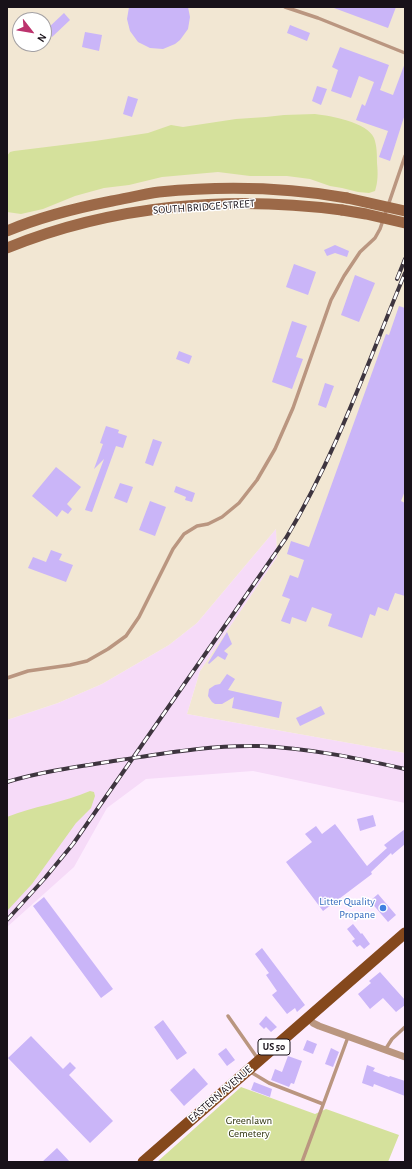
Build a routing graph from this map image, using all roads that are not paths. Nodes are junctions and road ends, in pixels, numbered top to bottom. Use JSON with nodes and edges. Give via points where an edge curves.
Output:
{"nodes":[{"id":1,"x":285,"y":7,"type":"edge"},
{"id":2,"x":405,"y":53,"type":"edge"},
{"id":3,"x":405,"y":156,"type":"edge"},
{"id":4,"x":405,"y":211,"type":"edge"},
{"id":5,"x":405,"y":223,"type":"edge"},
{"id":6,"x":7,"y":231,"type":"edge"},
{"id":7,"x":7,"y":248,"type":"edge"},
{"id":8,"x":7,"y":678,"type":"edge"},
{"id":9,"x":405,"y":933,"type":"edge"},
{"id":10,"x":228,"y":1016,"type":"dead end"},
{"id":11,"x":309,"y":1018,"type":"junction"},
{"id":12,"x":405,"y":1027,"type":"edge"},
{"id":13,"x":348,"y":1037,"type":"junction"},
{"id":14,"x":385,"y":1050,"type":"junction"},
{"id":15,"x":405,"y":1057,"type":"edge"},
{"id":16,"x":259,"y":1060,"type":"junction"},
{"id":17,"x":248,"y":1070,"type":"junction"},
{"id":18,"x":323,"y":1104,"type":"junction"},
{"id":19,"x":143,"y":1162,"type":"edge"},
{"id":20,"x":302,"y":1162,"type":"edge"}],
"edges":[{"from":1,"to":2,"type":"lane"},
{"from":3,"to":8,"type":"lane","via":[[380,229],[360,252],[331,300],[293,408],[258,480],[239,503],[222,517],[184,534],[173,549],[139,618],[126,636],[87,661],[28,671]]},
{"from":4,"to":6,"type":"main road","name":"SOUTH BRIDGE STREET","bridge":true,"via":[[322,194],[247,188],[158,193],[85,207]]},
{"from":5,"to":7,"type":"main road","name":"SOUTH BRIDGE STREET","bridge":true,"via":[[317,206],[244,203],[162,208],[85,223]]},
{"from":9,"to":11,"type":"main road","name":"EASTERN AVENUE","number":"US 50"},
{"from":10,"to":16,"type":"lane"},
{"from":11,"to":13,"type":"street","via":[[319,1026]]},
{"from":11,"to":16,"type":"main road","name":"EASTERN AVENUE","number":"US 50"},
{"from":12,"to":14,"type":"lane"},
{"from":13,"to":14,"type":"street"},
{"from":13,"to":18,"type":"lane"},
{"from":14,"to":15,"type":"street"},
{"from":16,"to":17,"type":"main road","name":"EASTERN AVENUE","number":"US 50"},
{"from":17,"to":18,"type":"lane","via":[[269,1083]]},
{"from":17,"to":19,"type":"main road","name":"EASTERN AVENUE","number":"US 50"},
{"from":18,"to":20,"type":"lane"}]}
